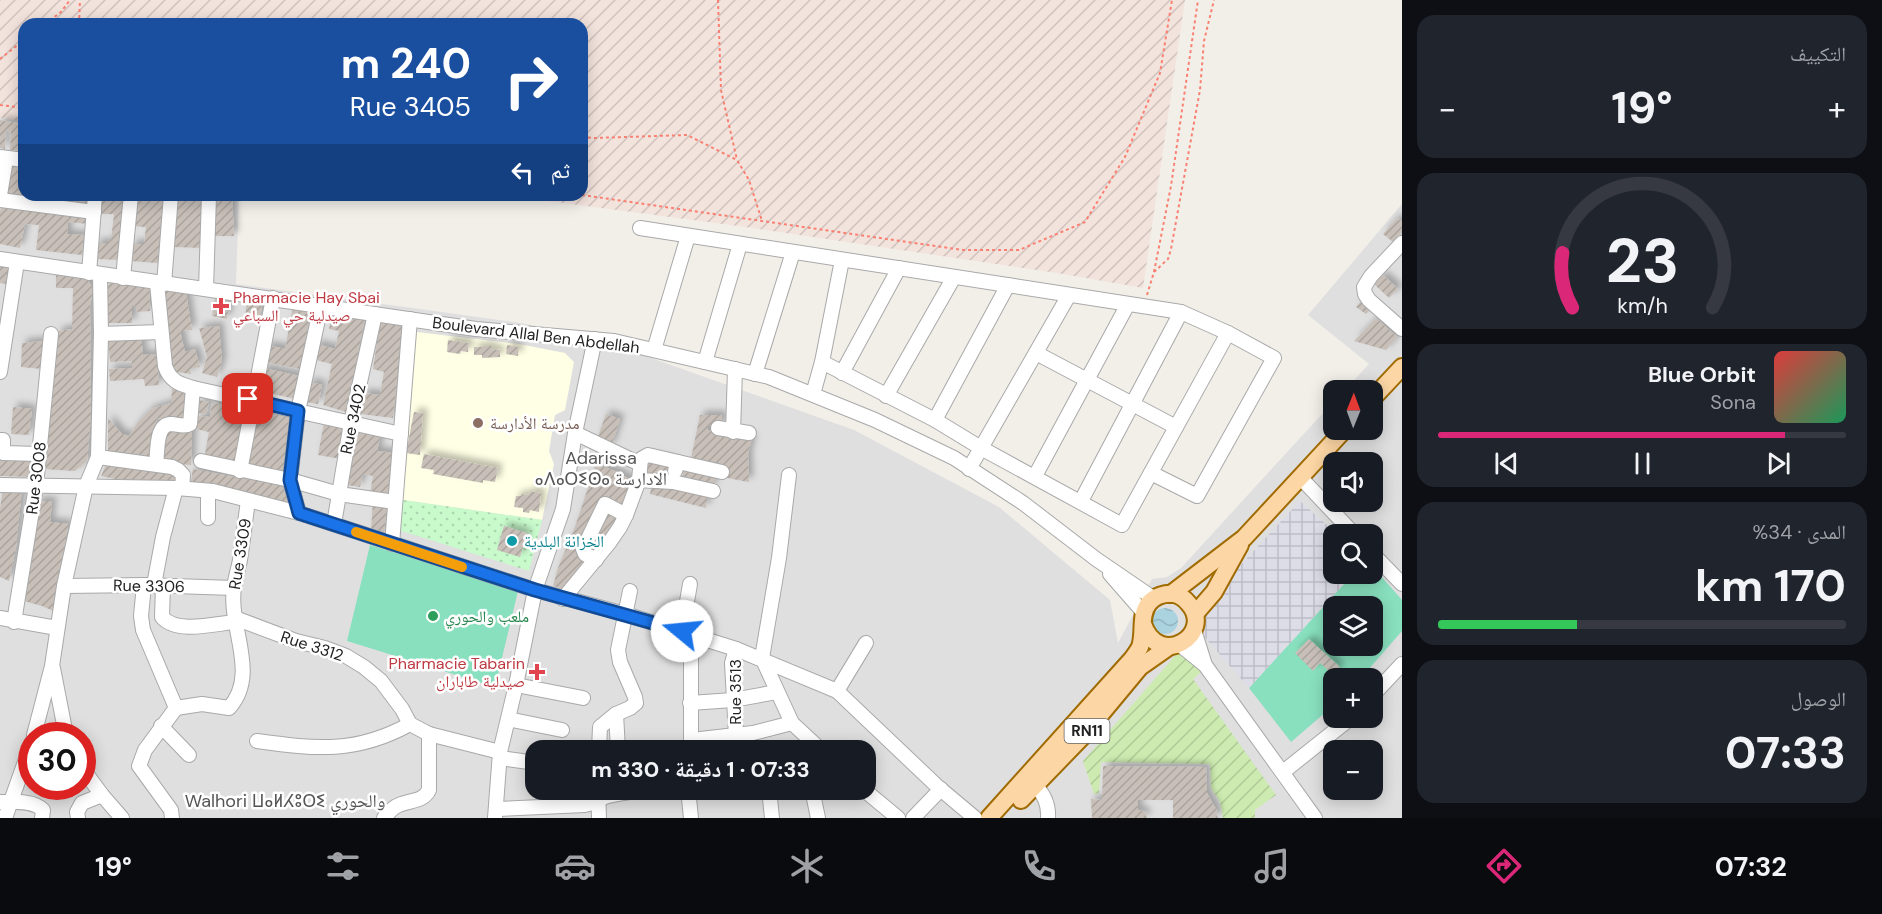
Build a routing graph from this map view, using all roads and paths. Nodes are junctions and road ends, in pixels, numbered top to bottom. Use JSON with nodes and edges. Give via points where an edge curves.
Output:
{"nodes":[{"id":1,"x":70,"y":0,"type":"edge"},
{"id":2,"x":80,"y":0,"type":"edge"},
{"id":3,"x":718,"y":0,"type":"edge"},
{"id":4,"x":1172,"y":0,"type":"edge"},
{"id":5,"x":1198,"y":0,"type":"edge"},
{"id":6,"x":1214,"y":0,"type":"edge"},
{"id":7,"x":53,"y":18,"type":"edge"},
{"id":8,"x":79,"y":18,"type":"edge"},
{"id":9,"x":18,"y":45,"type":"edge"},
{"id":10,"x":0,"y":59,"type":"edge"},
{"id":11,"x":0,"y":105,"type":"edge"},
{"id":12,"x":18,"y":107,"type":"edge"},
{"id":13,"x":588,"y":137,"type":"edge"},
{"id":14,"x":3,"y":158,"type":"edge"},
{"id":15,"x":18,"y":159,"type":"edge"},
{"id":16,"x":737,"y":160,"type":"junction"},
{"id":17,"x":0,"y":195,"type":"edge"},
{"id":18,"x":588,"y":196,"type":"edge"},
{"id":19,"x":0,"y":200,"type":"edge"},
{"id":20,"x":95,"y":201,"type":"edge"},
{"id":21,"x":130,"y":201,"type":"edge"},
{"id":22,"x":170,"y":201,"type":"edge"},
{"id":23,"x":209,"y":201,"type":"edge"},
{"id":24,"x":94,"y":212,"type":"junction"},
{"id":25,"x":762,"y":221,"type":"junction"},
{"id":26,"x":640,"y":228,"type":"dead end"},
{"id":27,"x":688,"y":236,"type":"junction"},
{"id":28,"x":1402,"y":243,"type":"edge"},
{"id":29,"x":740,"y":244,"type":"junction"},
{"id":30,"x":793,"y":252,"type":"junction"},
{"id":31,"x":0,"y":259,"type":"edge"},
{"id":32,"x":842,"y":260,"type":"junction"},
{"id":33,"x":17,"y":262,"type":"junction"},
{"id":34,"x":899,"y":268,"type":"junction"},
{"id":35,"x":1154,"y":272,"type":"junction"},
{"id":36,"x":95,"y":273,"type":"junction"},
{"id":37,"x":954,"y":277,"type":"junction"},
{"id":38,"x":123,"y":278,"type":"junction"},
{"id":39,"x":161,"y":284,"type":"junction"},
{"id":40,"x":1008,"y":285,"type":"junction"},
{"id":41,"x":206,"y":290,"type":"junction"},
{"id":42,"x":1069,"y":295,"type":"junction"},
{"id":43,"x":273,"y":298,"type":"junction"},
{"id":44,"x":1128,"y":304,"type":"junction"},
{"id":45,"x":321,"y":306,"type":"junction"},
{"id":46,"x":1144,"y":307,"type":"junction"},
{"id":47,"x":1181,"y":312,"type":"junction"},
{"id":48,"x":375,"y":314,"type":"junction"},
{"id":49,"x":410,"y":319,"type":"junction"},
{"id":50,"x":4,"y":326,"type":"edge"},
{"id":51,"x":1402,"y":328,"type":"edge"},
{"id":52,"x":161,"y":332,"type":"junction"},
{"id":53,"x":1228,"y":333,"type":"junction"},
{"id":54,"x":51,"y":334,"type":"dead end"},
{"id":55,"x":101,"y":334,"type":"junction"},
{"id":56,"x":595,"y":339,"type":"junction"},
{"id":57,"x":654,"y":350,"type":"junction"},
{"id":58,"x":1036,"y":352,"type":"junction"},
{"id":59,"x":705,"y":362,"type":"junction"},
{"id":60,"x":822,"y":362,"type":"junction"},
{"id":61,"x":1402,"y":367,"type":"edge"},
{"id":62,"x":735,"y":369,"type":"junction"},
{"id":63,"x":0,"y":372,"type":"edge"},
{"id":64,"x":842,"y":373,"type":"junction"},
{"id":65,"x":755,"y":374,"type":"junction"},
{"id":66,"x":1087,"y":379,"type":"junction"},
{"id":67,"x":1383,"y":387,"type":"edge"},
{"id":68,"x":193,"y":388,"type":"junction"},
{"id":69,"x":813,"y":394,"type":"junction"},
{"id":70,"x":886,"y":396,"type":"junction"},
{"id":71,"x":252,"y":400,"type":"junction"},
{"id":72,"x":1133,"y":404,"type":"junction"},
{"id":73,"x":298,"y":411,"type":"junction"},
{"id":74,"x":935,"y":420,"type":"junction"},
{"id":75,"x":351,"y":423,"type":"junction"},
{"id":76,"x":1176,"y":428,"type":"junction"},
{"id":77,"x":718,"y":429,"type":"dead end"},
{"id":78,"x":733,"y":432,"type":"junction"},
{"id":79,"x":576,"y":433,"type":"junction"},
{"id":80,"x":749,"y":433,"type":"dead end"},
{"id":81,"x":400,"y":434,"type":"junction"},
{"id":82,"x":0,"y":440,"type":"edge"},
{"id":83,"x":1335,"y":440,"type":"edge"},
{"id":84,"x":981,"y":448,"type":"junction"},
{"id":85,"x":39,"y":454,"type":"junction"},
{"id":86,"x":98,"y":457,"type":"junction"},
{"id":87,"x":201,"y":461,"type":"dead end"},
{"id":88,"x":641,"y":461,"type":"junction"},
{"id":89,"x":678,"y":462,"type":"junction"},
{"id":90,"x":156,"y":464,"type":"junction"},
{"id":91,"x":969,"y":468,"type":"junction"},
{"id":92,"x":240,"y":471,"type":"junction"},
{"id":93,"x":722,"y":472,"type":"dead end"},
{"id":94,"x":1151,"y":473,"type":"junction"},
{"id":95,"x":789,"y":475,"type":"dead end"},
{"id":96,"x":1035,"y":476,"type":"junction"},
{"id":97,"x":1300,"y":477,"type":"junction"},
{"id":98,"x":290,"y":480,"type":"junction"},
{"id":99,"x":639,"y":480,"type":"junction"},
{"id":100,"x":673,"y":482,"type":"junction"},
{"id":101,"x":0,"y":485,"type":"edge"},
{"id":102,"x":36,"y":486,"type":"junction"},
{"id":103,"x":86,"y":486,"type":"junction"},
{"id":104,"x":179,"y":488,"type":"junction"},
{"id":105,"x":208,"y":490,"type":"junction"},
{"id":106,"x":713,"y":491,"type":"dead end"},
{"id":107,"x":339,"y":494,"type":"junction"},
{"id":108,"x":248,"y":501,"type":"junction"},
{"id":109,"x":1081,"y":501,"type":"junction"},
{"id":110,"x":395,"y":502,"type":"junction"},
{"id":111,"x":299,"y":513,"type":"junction"},
{"id":112,"x":626,"y":514,"type":"junction"},
{"id":113,"x":208,"y":518,"type":"dead end"},
{"id":114,"x":334,"y":524,"type":"junction"},
{"id":115,"x":1345,"y":524,"type":"edge"},
{"id":116,"x":1244,"y":538,"type":"junction"},
{"id":117,"x":392,"y":544,"type":"junction"},
{"id":118,"x":1096,"y":559,"type":"junction"},
{"id":119,"x":596,"y":560,"type":"junction"},
{"id":120,"x":1383,"y":564,"type":"edge"},
{"id":121,"x":690,"y":584,"type":"dead end"},
{"id":122,"x":1402,"y":584,"type":"edge"},
{"id":123,"x":64,"y":586,"type":"junction"},
{"id":124,"x":153,"y":586,"type":"junction"},
{"id":125,"x":234,"y":588,"type":"junction"},
{"id":126,"x":535,"y":590,"type":"junction"},
{"id":127,"x":630,"y":591,"type":"dead end"},
{"id":128,"x":1163,"y":595,"type":"junction"},
{"id":129,"x":563,"y":599,"type":"junction"},
{"id":130,"x":625,"y":614,"type":"junction"},
{"id":131,"x":1143,"y":618,"type":"junction"},
{"id":132,"x":5,"y":619,"type":"edge"},
{"id":133,"x":235,"y":620,"type":"junction"},
{"id":134,"x":1194,"y":622,"type":"junction"},
{"id":135,"x":57,"y":628,"type":"junction"},
{"id":136,"x":686,"y":632,"type":"junction"},
{"id":137,"x":866,"y":643,"type":"dead end"},
{"id":138,"x":1174,"y":645,"type":"junction"},
{"id":139,"x":736,"y":649,"type":"junction"},
{"id":140,"x":762,"y":658,"type":"junction"},
{"id":141,"x":1402,"y":664,"type":"edge"},
{"id":142,"x":1205,"y":665,"type":"junction"},
{"id":143,"x":52,"y":666,"type":"junction"},
{"id":144,"x":1383,"y":684,"type":"edge"},
{"id":145,"x":516,"y":685,"type":"junction"},
{"id":146,"x":837,"y":691,"type":"junction"},
{"id":147,"x":777,"y":692,"type":"junction"},
{"id":148,"x":583,"y":698,"type":"dead end"},
{"id":149,"x":733,"y":700,"type":"junction"},
{"id":150,"x":690,"y":703,"type":"junction"},
{"id":151,"x":176,"y":708,"type":"junction"},
{"id":152,"x":615,"y":714,"type":"junction"},
{"id":153,"x":508,"y":719,"type":"junction"},
{"id":154,"x":37,"y":722,"type":"edge"},
{"id":155,"x":63,"y":722,"type":"edge"},
{"id":156,"x":792,"y":723,"type":"junction"},
{"id":157,"x":410,"y":724,"type":"junction"},
{"id":158,"x":161,"y":726,"type":"junction"},
{"id":159,"x":1339,"y":728,"type":"edge"},
{"id":160,"x":562,"y":730,"type":"dead end"},
{"id":161,"x":429,"y":734,"type":"junction"},
{"id":162,"x":736,"y":736,"type":"junction"},
{"id":163,"x":599,"y":740,"type":"edge"},
{"id":164,"x":617,"y":740,"type":"edge"},
{"id":165,"x":692,"y":740,"type":"edge"},
{"id":166,"x":716,"y":740,"type":"edge"},
{"id":167,"x":804,"y":740,"type":"edge"},
{"id":168,"x":257,"y":741,"type":"dead end"},
{"id":169,"x":189,"y":755,"type":"dead end"},
{"id":170,"x":500,"y":755,"type":"junction"},
{"id":171,"x":525,"y":761,"type":"edge"},
{"id":172,"x":1282,"y":772,"type":"junction"},
{"id":173,"x":18,"y":773,"type":"edge"},
{"id":174,"x":1034,"y":784,"type":"junction"},
{"id":175,"x":96,"y":787,"type":"edge"},
{"id":176,"x":940,"y":789,"type":"junction"},
{"id":177,"x":102,"y":795,"type":"junction"},
{"id":178,"x":587,"y":800,"type":"edge"},
{"id":179,"x":598,"y":800,"type":"edge"},
{"id":180,"x":690,"y":800,"type":"edge"},
{"id":181,"x":770,"y":800,"type":"edge"},
{"id":182,"x":814,"y":800,"type":"edge"},
{"id":183,"x":876,"y":800,"type":"edge"},
{"id":184,"x":5,"y":802,"type":"edge"},
{"id":185,"x":496,"y":813,"type":"edge"},
{"id":186,"x":5,"y":818,"type":"edge"},
{"id":187,"x":42,"y":818,"type":"edge"},
{"id":188,"x":78,"y":818,"type":"edge"},
{"id":189,"x":122,"y":818,"type":"edge"},
{"id":190,"x":172,"y":818,"type":"edge"},
{"id":191,"x":384,"y":818,"type":"edge"},
{"id":192,"x":599,"y":818,"type":"edge"},
{"id":193,"x":692,"y":818,"type":"edge"},
{"id":194,"x":772,"y":818,"type":"edge"},
{"id":195,"x":818,"y":818,"type":"edge"},
{"id":196,"x":898,"y":818,"type":"edge"},
{"id":197,"x":913,"y":818,"type":"edge"},
{"id":198,"x":975,"y":818,"type":"edge"},
{"id":199,"x":989,"y":818,"type":"edge"},
{"id":200,"x":1004,"y":818,"type":"edge"},
{"id":201,"x":1048,"y":818,"type":"edge"},
{"id":202,"x":1315,"y":818,"type":"edge"}],
"edges":[{"from":1,"to":7,"type":"path"},
{"from":2,"to":8,"type":"path"},
{"from":3,"to":16,"type":"path","via":[[721,90]]},
{"from":4,"to":25,"type":"path","via":[[1160,73],[1125,157],[1085,222],[1019,250],[963,250]]},
{"from":5,"to":35,"type":"path","via":[[1171,186]]},
{"from":6,"to":35,"type":"path","via":[[1171,249],[1168,259]]},
{"from":9,"to":10,"type":"path"},
{"from":11,"to":12,"type":"path"},
{"from":13,"to":16,"type":"path","via":[[687,135]]},
{"from":14,"to":15,"type":"street"},
{"from":14,"to":17,"type":"street"},
{"from":16,"to":25,"type":"path"},
{"from":18,"to":25,"type":"path"},
{"from":19,"to":24,"type":"street"},
{"from":20,"to":24,"type":"street"},
{"from":21,"to":38,"type":"street"},
{"from":22,"to":39,"type":"street"},
{"from":23,"to":41,"type":"street"},
{"from":24,"to":36,"type":"street"},
{"from":26,"to":27,"type":"street"},
{"from":27,"to":29,"type":"street"},
{"from":27,"to":57,"type":"street"},
{"from":28,"to":51,"type":"street","via":[[1364,287],[1369,300]]},
{"from":29,"to":30,"type":"street"},
{"from":29,"to":59,"type":"street"},
{"from":30,"to":32,"type":"street"},
{"from":30,"to":65,"type":"street"},
{"from":31,"to":33,"type":"street","name":"Boulevard Allal Ben Abdellah"},
{"from":32,"to":34,"type":"street"},
{"from":32,"to":60,"type":"street"},
{"from":33,"to":36,"type":"street","name":"Boulevard Allal Ben Abdellah"},
{"from":33,"to":50,"type":"street"},
{"from":34,"to":37,"type":"street"},
{"from":34,"to":64,"type":"street"},
{"from":35,"to":46,"type":"path"},
{"from":36,"to":38,"type":"street","name":"Boulevard Allal Ben Abdellah"},
{"from":36,"to":55,"type":"street"},
{"from":37,"to":40,"type":"street"},
{"from":37,"to":70,"type":"street"},
{"from":38,"to":39,"type":"street","name":"Boulevard Allal Ben Abdellah"},
{"from":39,"to":41,"type":"street","name":"Boulevard Allal Ben Abdellah"},
{"from":39,"to":52,"type":"street"},
{"from":40,"to":42,"type":"street"},
{"from":40,"to":74,"type":"street"},
{"from":41,"to":43,"type":"street","name":"Boulevard Allal Ben Abdellah"},
{"from":42,"to":44,"type":"street"},
{"from":42,"to":58,"type":"street"},
{"from":43,"to":45,"type":"street","name":"Boulevard Allal Ben Abdellah"},
{"from":43,"to":71,"type":"street"},
{"from":44,"to":46,"type":"street"},
{"from":44,"to":66,"type":"street"},
{"from":45,"to":48,"type":"street","name":"Boulevard Allal Ben Abdellah"},
{"from":45,"to":73,"type":"street"},
{"from":46,"to":47,"type":"street"},
{"from":47,"to":53,"type":"street"},
{"from":47,"to":72,"type":"street"},
{"from":48,"to":49,"type":"street","name":"Boulevard Allal Ben Abdellah"},
{"from":48,"to":75,"type":"street","name":"Rue 3402"},
{"from":49,"to":56,"type":"street","name":"Boulevard Allal Ben Abdellah"},
{"from":49,"to":81,"type":"street"},
{"from":50,"to":63,"type":"street"},
{"from":52,"to":55,"type":"street"},
{"from":52,"to":68,"type":"street","via":[[170,377]]},
{"from":53,"to":76,"type":"street"},
{"from":53,"to":94,"type":"street","via":[[1274,358],[1269,368],[1197,496]]},
{"from":54,"to":85,"type":"street","name":"Rue 3008"},
{"from":55,"to":86,"type":"street"},
{"from":56,"to":57,"type":"street","name":"Boulevard Allal Ben Abdellah"},
{"from":56,"to":79,"type":"street"},
{"from":57,"to":59,"type":"street","name":"Boulevard Allal Ben Abdellah"},
{"from":58,"to":66,"type":"street"},
{"from":58,"to":84,"type":"street"},
{"from":59,"to":62,"type":"street","name":"Boulevard Allal Ben Abdellah"},
{"from":60,"to":64,"type":"street"},
{"from":60,"to":69,"type":"street"},
{"from":61,"to":67,"type":"main road"},
{"from":62,"to":65,"type":"street","name":"Boulevard Allal Ben Abdellah"},
{"from":62,"to":78,"type":"street"},
{"from":64,"to":70,"type":"street"},
{"from":65,"to":69,"type":"street","name":"Boulevard Allal Ben Abdellah"},
{"from":66,"to":72,"type":"street"},
{"from":66,"to":96,"type":"street"},
{"from":68,"to":71,"type":"street"},
{"from":68,"to":90,"type":"street","via":[[190,424],[163,426]]},
{"from":69,"to":91,"type":"street","name":"Boulevard Allal Ben Abdellah"},
{"from":70,"to":74,"type":"street"},
{"from":71,"to":73,"type":"street"},
{"from":71,"to":92,"type":"street"},
{"from":72,"to":76,"type":"street"},
{"from":72,"to":109,"type":"street"},
{"from":73,"to":75,"type":"street"},
{"from":73,"to":98,"type":"street"},
{"from":74,"to":84,"type":"street"},
{"from":75,"to":81,"type":"street"},
{"from":75,"to":107,"type":"street","name":"Rue 3402"},
{"from":76,"to":94,"type":"street"},
{"from":77,"to":78,"type":"street"},
{"from":78,"to":80,"type":"street"},
{"from":79,"to":88,"type":"street"},
{"from":79,"to":126,"type":"street","via":[[563,509]]},
{"from":81,"to":110,"type":"street"},
{"from":82,"to":85,"type":"street","via":[[3,453]]},
{"from":83,"to":97,"type":"main road","number":"RN11"},
{"from":84,"to":91,"type":"street"},
{"from":84,"to":96,"type":"street"},
{"from":85,"to":102,"type":"street","name":"Rue 3008"},
{"from":86,"to":90,"type":"street"},
{"from":86,"to":103,"type":"street"},
{"from":87,"to":92,"type":"street"},
{"from":88,"to":89,"type":"street","via":[[648,455]]},
{"from":88,"to":99,"type":"street"},
{"from":89,"to":93,"type":"street"},
{"from":89,"to":100,"type":"street"},
{"from":90,"to":104,"type":"street","via":[[181,472]]},
{"from":91,"to":118,"type":"street","name":"Boulevard Allal Ben Abdellah","via":[[1023,503]]},
{"from":92,"to":98,"type":"street"},
{"from":94,"to":109,"type":"street","via":[[1122,525]]},
{"from":95,"to":140,"type":"street"},
{"from":96,"to":109,"type":"street"},
{"from":97,"to":115,"type":"street"},
{"from":97,"to":116,"type":"main road","number":"RN11"},
{"from":98,"to":107,"type":"street"},
{"from":98,"to":111,"type":"street"},
{"from":99,"to":100,"type":"street"},
{"from":99,"to":112,"type":"street"},
{"from":100,"to":106,"type":"street"},
{"from":101,"to":102,"type":"street"},
{"from":102,"to":103,"type":"street"},
{"from":102,"to":132,"type":"street","name":"Rue 3008"},
{"from":103,"to":104,"type":"street"},
{"from":103,"to":123,"type":"street"},
{"from":104,"to":105,"type":"street"},
{"from":104,"to":124,"type":"street"},
{"from":105,"to":108,"type":"street"},
{"from":105,"to":113,"type":"street"},
{"from":107,"to":110,"type":"street"},
{"from":107,"to":114,"type":"street","name":"Rue 3402"},
{"from":108,"to":111,"type":"street"},
{"from":108,"to":125,"type":"street","name":"Rue 3309"},
{"from":110,"to":117,"type":"street"},
{"from":111,"to":114,"type":"street"},
{"from":112,"to":119,"type":"street"},
{"from":112,"to":119,"type":"street","via":[[604,506],[583,549]]},
{"from":114,"to":117,"type":"street"},
{"from":116,"to":128,"type":"main road","number":"RN11"},
{"from":116,"to":134,"type":"main road","number":"RN11"},
{"from":117,"to":126,"type":"street"},
{"from":118,"to":128,"type":"street","name":"Boulevard Allal Ben Abdellah","via":[[1154,598]]},
{"from":118,"to":131,"type":"street","name":"Boulevard Allal Ben Abdellah"},
{"from":119,"to":129,"type":"street"},
{"from":120,"to":122,"type":"street"},
{"from":121,"to":136,"type":"street"},
{"from":123,"to":124,"type":"street","name":"Rue 3306"},
{"from":123,"to":135,"type":"street"},
{"from":124,"to":125,"type":"street","name":"Rue 3306"},
{"from":124,"to":133,"type":"street","via":[[162,617],[168,622],[185,627]]},
{"from":124,"to":151,"type":"street","via":[[141,616],[143,630]]},
{"from":125,"to":133,"type":"street","name":"Rue 3309"},
{"from":126,"to":129,"type":"street"},
{"from":126,"to":145,"type":"street"},
{"from":127,"to":130,"type":"street"},
{"from":128,"to":131,"type":"main road","number":"RN11","via":[[1148,604]]},
{"from":128,"to":134,"type":"main road","via":[[1186,600],[1192,606]]},
{"from":129,"to":130,"type":"street"},
{"from":130,"to":136,"type":"street"},
{"from":130,"to":152,"type":"street","via":[[618,650],[636,703]]},
{"from":131,"to":138,"type":"main road","via":[[1152,640],[1160,645]]},
{"from":131,"to":199,"type":"main road","number":"RN11","via":[[1140,649]]},
{"from":132,"to":135,"type":"street"},
{"from":133,"to":151,"type":"street","name":"Rue 3309","via":[[243,678],[233,704],[229,708],[202,704]]},
{"from":133,"to":157,"type":"street","name":"Rue 3312","via":[[346,656],[381,681]]},
{"from":134,"to":138,"type":"main road","number":"RN11","via":[[1186,640]]},
{"from":134,"to":142,"type":"street"},
{"from":135,"to":143,"type":"street"},
{"from":136,"to":139,"type":"street"},
{"from":136,"to":150,"type":"street"},
{"from":137,"to":146,"type":"street"},
{"from":138,"to":142,"type":"street"},
{"from":138,"to":174,"type":"main road","number":"RN11","via":[[1140,667],[1081,738]]},
{"from":139,"to":140,"type":"street"},
{"from":139,"to":149,"type":"street","name":"Rue 3513","via":[[732,663]]},
{"from":140,"to":146,"type":"street"},
{"from":140,"to":147,"type":"street"},
{"from":141,"to":144,"type":"street"},
{"from":142,"to":172,"type":"street"},
{"from":143,"to":154,"type":"street"},
{"from":143,"to":155,"type":"street"},
{"from":145,"to":148,"type":"street"},
{"from":145,"to":153,"type":"street"},
{"from":146,"to":176,"type":"street"},
{"from":147,"to":149,"type":"street"},
{"from":147,"to":156,"type":"street"},
{"from":149,"to":150,"type":"street"},
{"from":149,"to":162,"type":"street","name":"Rue 3513"},
{"from":150,"to":165,"type":"street"},
{"from":151,"to":158,"type":"street"},
{"from":152,"to":163,"type":"street","via":[[600,728]]},
{"from":152,"to":164,"type":"street"},
{"from":153,"to":160,"type":"street"},
{"from":153,"to":170,"type":"street"},
{"from":156,"to":162,"type":"street"},
{"from":156,"to":167,"type":"street"},
{"from":157,"to":161,"type":"street"},
{"from":157,"to":168,"type":"street","via":[[372,741],[336,748]]},
{"from":158,"to":169,"type":"street"},
{"from":158,"to":190,"type":"street","via":[[139,766],[171,810]]},
{"from":159,"to":172,"type":"street"},
{"from":161,"to":170,"type":"street"},
{"from":161,"to":191,"type":"street","via":[[429,790],[421,799],[393,808]]},
{"from":162,"to":166,"type":"street"},
{"from":170,"to":171,"type":"street"},
{"from":170,"to":185,"type":"street"},
{"from":172,"to":202,"type":"street"},
{"from":173,"to":184,"type":"street"},
{"from":174,"to":200,"type":"main road","number":"RN11"},
{"from":174,"to":201,"type":"street","via":[[1043,793]]},
{"from":175,"to":177,"type":"street"},
{"from":176,"to":197,"type":"street"},
{"from":176,"to":198,"type":"street"},
{"from":177,"to":188,"type":"street","via":[[82,803]]},
{"from":177,"to":189,"type":"street"},
{"from":178,"to":185,"type":"street","via":[[573,806]]},
{"from":179,"to":192,"type":"street"},
{"from":180,"to":193,"type":"street"},
{"from":181,"to":194,"type":"street"},
{"from":182,"to":195,"type":"street"},
{"from":183,"to":196,"type":"street"},
{"from":184,"to":186,"type":"street"},
{"from":184,"to":187,"type":"street","via":[[40,807]]}]}
